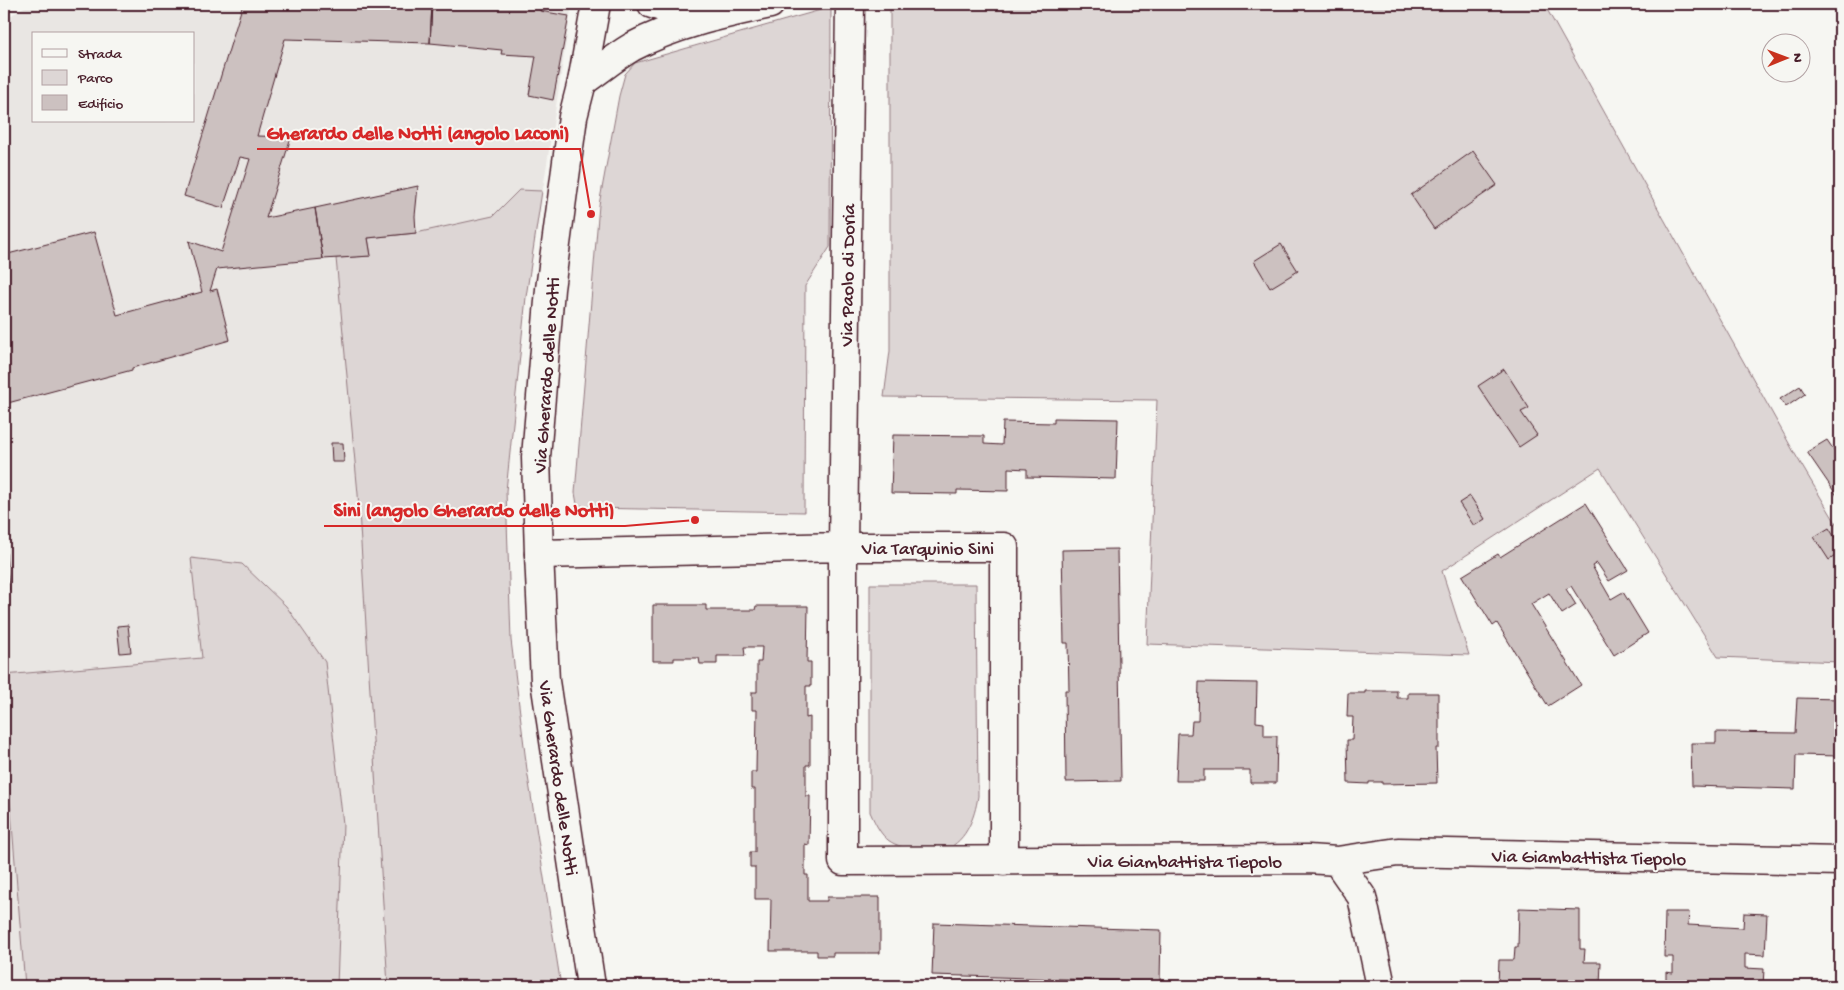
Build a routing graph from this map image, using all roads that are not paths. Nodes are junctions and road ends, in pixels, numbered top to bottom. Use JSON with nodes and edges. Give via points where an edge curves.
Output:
{"nodes":[{"id":1,"x":596,"y":4,"type":"edge"},
{"id":2,"x":652,"y":4,"type":"edge"},
{"id":3,"x":770,"y":4,"type":"edge"},
{"id":4,"x":850,"y":4,"type":"edge"},
{"id":5,"x":711,"y":17,"type":"junction"},
{"id":6,"x":582,"y":82,"type":"junction"},
{"id":7,"x":843,"y":547,"type":"junction"},
{"id":8,"x":539,"y":554,"type":"junction"},
{"id":9,"x":1004,"y":861,"type":"junction"},
{"id":10,"x":1840,"y":861,"type":"edge"},
{"id":11,"x":1337,"y":862,"type":"junction"},
{"id":12,"x":591,"y":986,"type":"edge"},
{"id":13,"x":1381,"y":986,"type":"edge"}],
"edges":[{"from":1,"to":6,"type":"street","name":"Via Gherardo delle Notti"},
{"from":2,"to":5,"type":"street","via":[[676,12]]},
{"from":3,"to":5,"type":"street"},
{"from":4,"to":7,"type":"street","name":"Via Paolo di Doria"},
{"from":5,"to":6,"type":"street","via":[[632,47]]},
{"from":6,"to":8,"type":"street","name":"Via Gherardo delle Notti","via":[[573,117],[550,289],[536,457]]},
{"from":7,"to":8,"type":"street","name":"Via Tarquinio Sini"},
{"from":7,"to":9,"type":"street","name":"Via Tarquinio Sini","via":[[1004,547]]},
{"from":7,"to":9,"type":"street","name":"Via Giambattista Tiepolo","via":[[843,862]]},
{"from":8,"to":12,"type":"street","name":"Via Gherardo delle Notti","via":[[545,681]]},
{"from":9,"to":11,"type":"street","name":"Via Giambattista Tiepolo","via":[[1308,859]]},
{"from":10,"to":11,"type":"street","name":"Via Giambattista Tiepolo","via":[[1398,852]]},
{"from":11,"to":13,"type":"street","via":[[1362,897]]}]}
